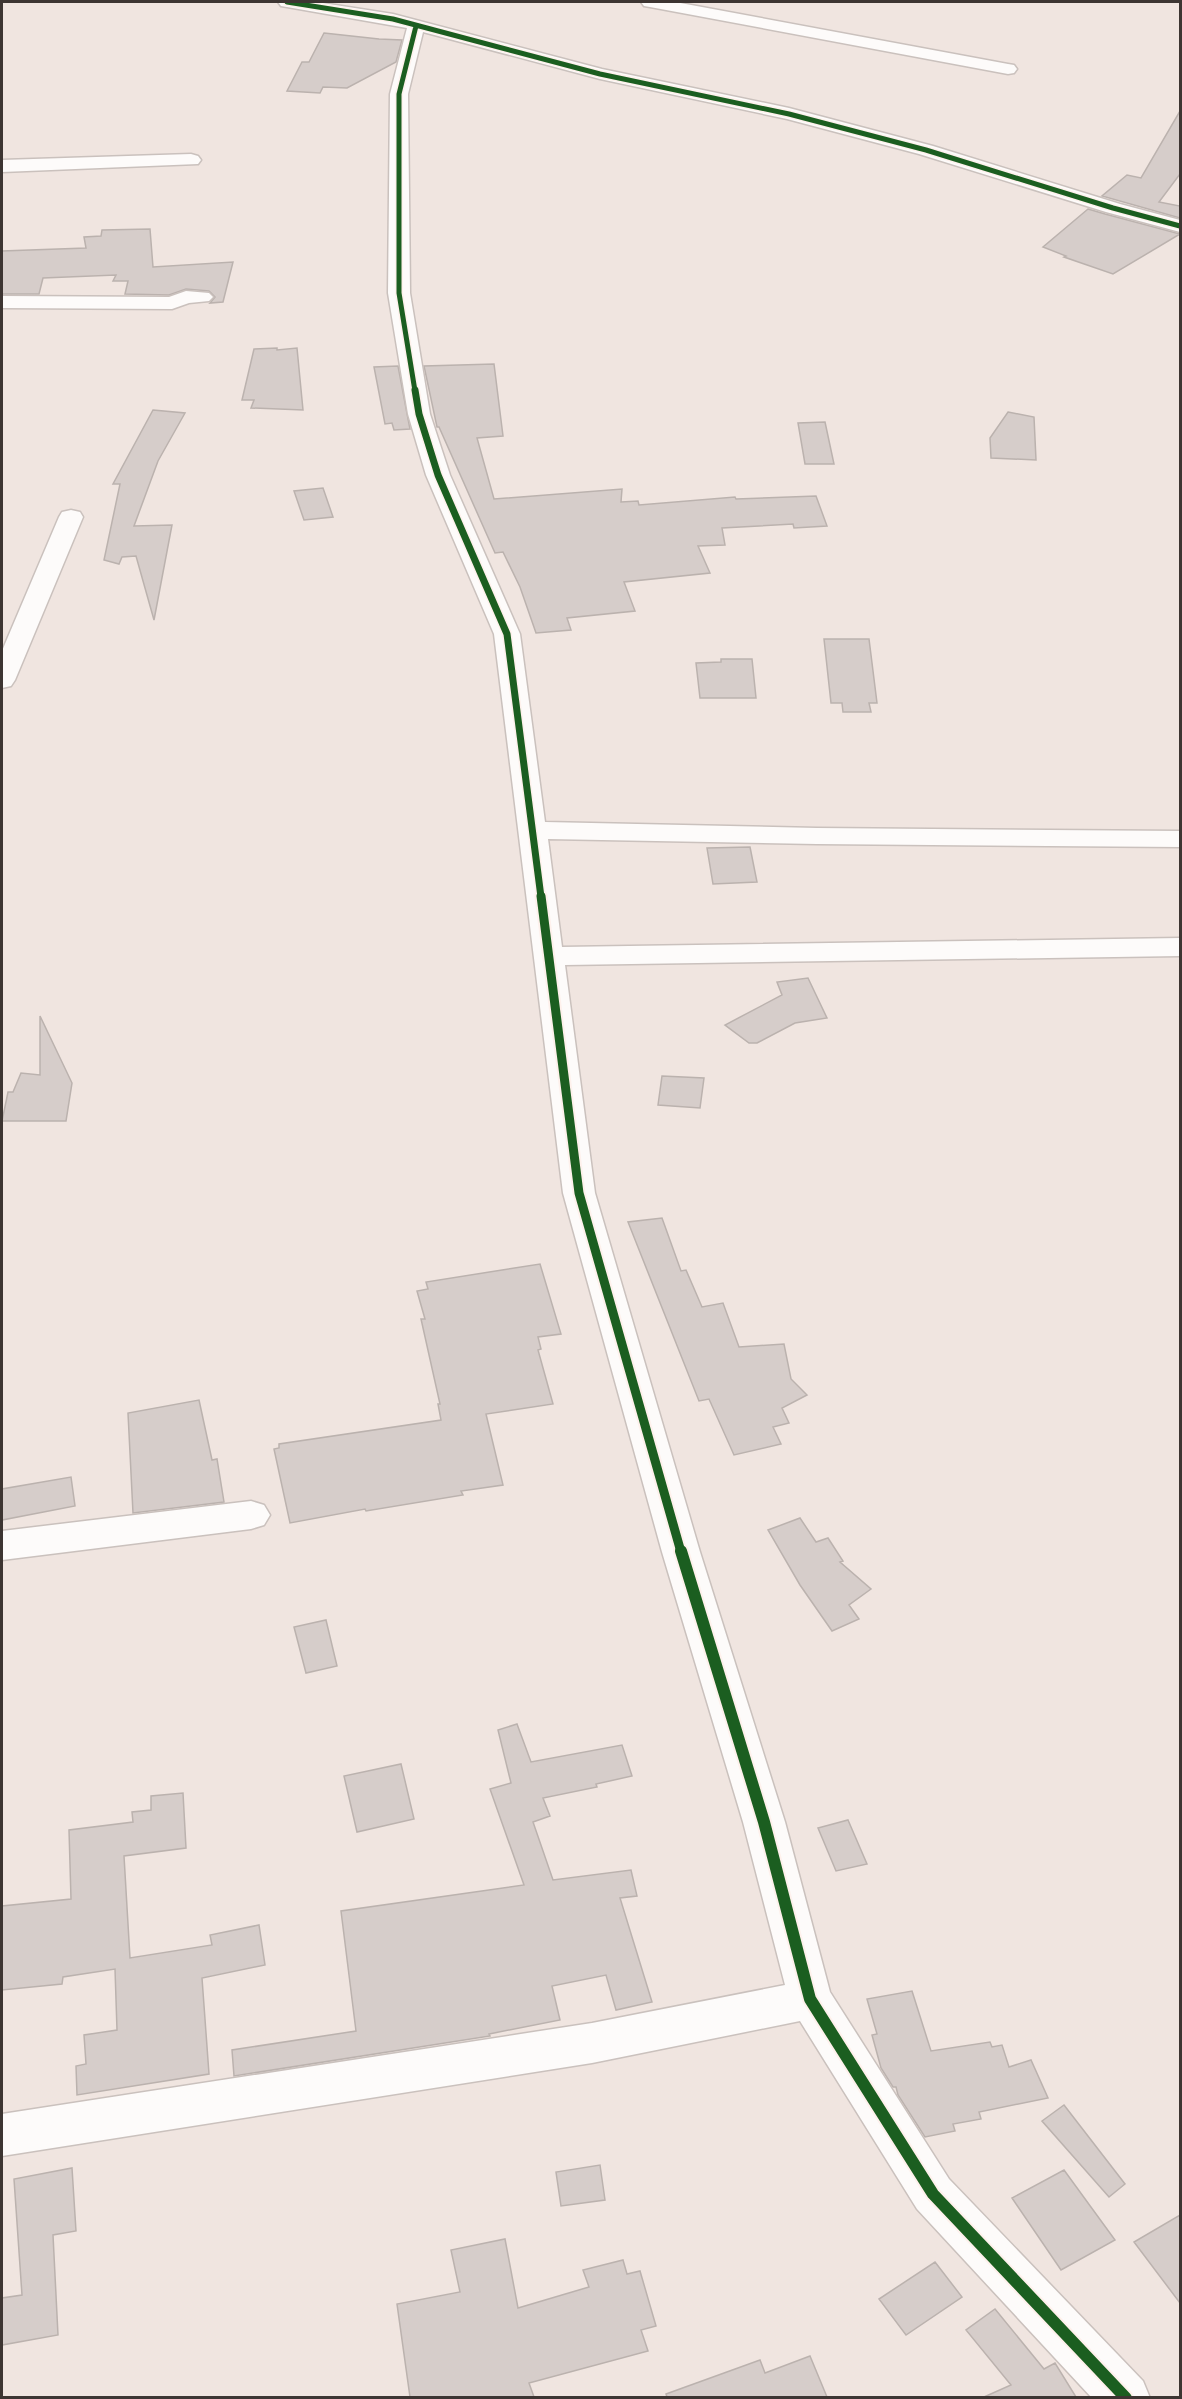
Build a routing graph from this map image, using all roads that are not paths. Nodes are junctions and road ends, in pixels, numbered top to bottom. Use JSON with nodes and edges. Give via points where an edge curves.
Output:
{"nodes":[{"id":1,"x":287,"y":2,"type":"edge"},
{"id":2,"x":650,"y":2,"type":"edge"},
{"id":3,"x":407,"y":18,"type":"junction"},
{"id":4,"x":1008,"y":69,"type":"dead end"},
{"id":5,"x":191,"y":160,"type":"dead end"},
{"id":6,"x":2,"y":166,"type":"edge"},
{"id":7,"x":1180,"y":226,"type":"edge"},
{"id":8,"x":201,"y":297,"type":"dead end"},
{"id":9,"x":2,"y":302,"type":"edge"},
{"id":10,"x":71,"y":517,"type":"dead end"},
{"id":11,"x":2,"y":680,"type":"edge"},
{"id":12,"x":531,"y":830,"type":"junction"},
{"id":13,"x":1180,"y":839,"type":"edge"},
{"id":14,"x":1180,"y":947,"type":"edge"},
{"id":15,"x":549,"y":956,"type":"junction"},
{"id":16,"x":251,"y":1515,"type":"dead end"},
{"id":17,"x":2,"y":1546,"type":"edge"},
{"id":18,"x":810,"y":1999,"type":"junction"},
{"id":19,"x":2,"y":2135,"type":"edge"},
{"id":20,"x":1126,"y":2397,"type":"edge"}],
"edges":[{"from":1,"to":3,"type":"street"},
{"from":2,"to":4,"type":"street"},
{"from":3,"to":7,"type":"street","via":[[600,74],[789,114],[926,150]]},
{"from":3,"to":12,"type":"street","via":[[399,94],[399,293],[419,414],[438,475],[507,634]]},
{"from":5,"to":6,"type":"street"},
{"from":8,"to":9,"type":"street","via":[[186,297],[172,303]]},
{"from":10,"to":11,"type":"street"},
{"from":12,"to":13,"type":"street"},
{"from":12,"to":15,"type":"street"},
{"from":14,"to":15,"type":"street"},
{"from":15,"to":18,"type":"street","via":[[579,1193],[681,1552],[765,1822]]},
{"from":16,"to":17,"type":"street"},
{"from":18,"to":19,"type":"street","via":[[592,2043]]},
{"from":18,"to":20,"type":"street","via":[[933,2194]]}]}
